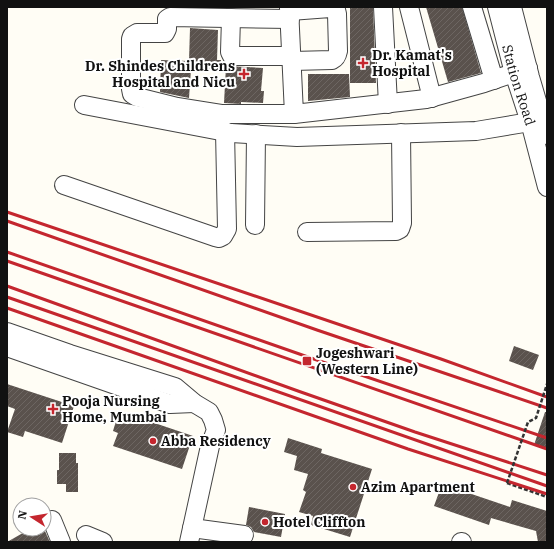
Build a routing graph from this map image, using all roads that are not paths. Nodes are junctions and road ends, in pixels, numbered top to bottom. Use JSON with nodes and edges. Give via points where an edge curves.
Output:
{"nodes":[{"id":1,"x":383,"y":7,"type":"edge"},
{"id":2,"x":409,"y":7,"type":"edge"},
{"id":3,"x":472,"y":7,"type":"edge"},
{"id":4,"x":497,"y":7,"type":"edge"},
{"id":5,"x":512,"y":7,"type":"edge"},
{"id":6,"x":290,"y":12,"type":"edge"},
{"id":7,"x":231,"y":18,"type":"junction"},
{"id":8,"x":292,"y":59,"type":"junction"},
{"id":9,"x":521,"y":70,"type":"junction"},
{"id":10,"x":494,"y":80,"type":"junction"},
{"id":11,"x":429,"y":99,"type":"junction"},
{"id":12,"x":388,"y":104,"type":"junction"},
{"id":13,"x":84,"y":105,"type":"dead end"},
{"id":14,"x":294,"y":114,"type":"junction"},
{"id":15,"x":536,"y":119,"type":"junction"},
{"id":16,"x":225,"y":132,"type":"junction"},
{"id":17,"x":256,"y":134,"type":"junction"},
{"id":18,"x":401,"y":134,"type":"junction"},
{"id":19,"x":547,"y":135,"type":"edge"},
{"id":20,"x":64,"y":185,"type":"dead end"},
{"id":21,"x":547,"y":187,"type":"edge"},
{"id":22,"x":255,"y":225,"type":"dead end"},
{"id":23,"x":307,"y":232,"type":"dead end"},
{"id":24,"x":11,"y":341,"type":"edge"},
{"id":25,"x":52,"y":520,"type":"dead end"},
{"id":26,"x":86,"y":535,"type":"dead end"},
{"id":27,"x":191,"y":535,"type":"edge"},
{"id":28,"x":244,"y":535,"type":"dead end"},
{"id":29,"x":61,"y":542,"type":"edge"},
{"id":30,"x":103,"y":542,"type":"edge"}],
"edges":[{"from":1,"to":12,"type":"street"},
{"from":2,"to":11,"type":"street"},
{"from":3,"to":10,"type":"street"},
{"from":4,"to":9,"type":"street","name":"Station Road"},
{"from":5,"to":9,"type":"street","name":"Station Road"},
{"from":6,"to":7,"type":"street"},
{"from":6,"to":8,"type":"street"},
{"from":6,"to":8,"type":"street","via":[[330,8],[336,10],[337,14],[338,51],[334,59]]},
{"from":7,"to":8,"type":"street","via":[[232,56]]},
{"from":7,"to":14,"type":"street","via":[[170,17],[167,19],[165,32],[134,34],[131,39],[132,94],[136,97],[221,114]]},
{"from":8,"to":14,"type":"street"},
{"from":9,"to":10,"type":"street"},
{"from":9,"to":15,"type":"street","name":"Station Road"},
{"from":10,"to":11,"type":"street"},
{"from":11,"to":12,"type":"street"},
{"from":12,"to":14,"type":"street"},
{"from":13,"to":16,"type":"street"},
{"from":15,"to":18,"type":"street","via":[[476,131]]},
{"from":15,"to":19,"type":"street","name":"Station Road"},
{"from":15,"to":21,"type":"street","name":"Station Road"},
{"from":16,"to":17,"type":"street"},
{"from":16,"to":20,"type":"street","via":[[227,229],[219,238]]},
{"from":17,"to":18,"type":"street"},
{"from":17,"to":22,"type":"street"},
{"from":18,"to":23,"type":"street","via":[[400,229]]},
{"from":24,"to":27,"type":"street","via":[[100,372],[175,387],[209,412],[216,430],[210,446]]},
{"from":25,"to":29,"type":"street"},
{"from":26,"to":30,"type":"street"},
{"from":27,"to":28,"type":"street"}]}
